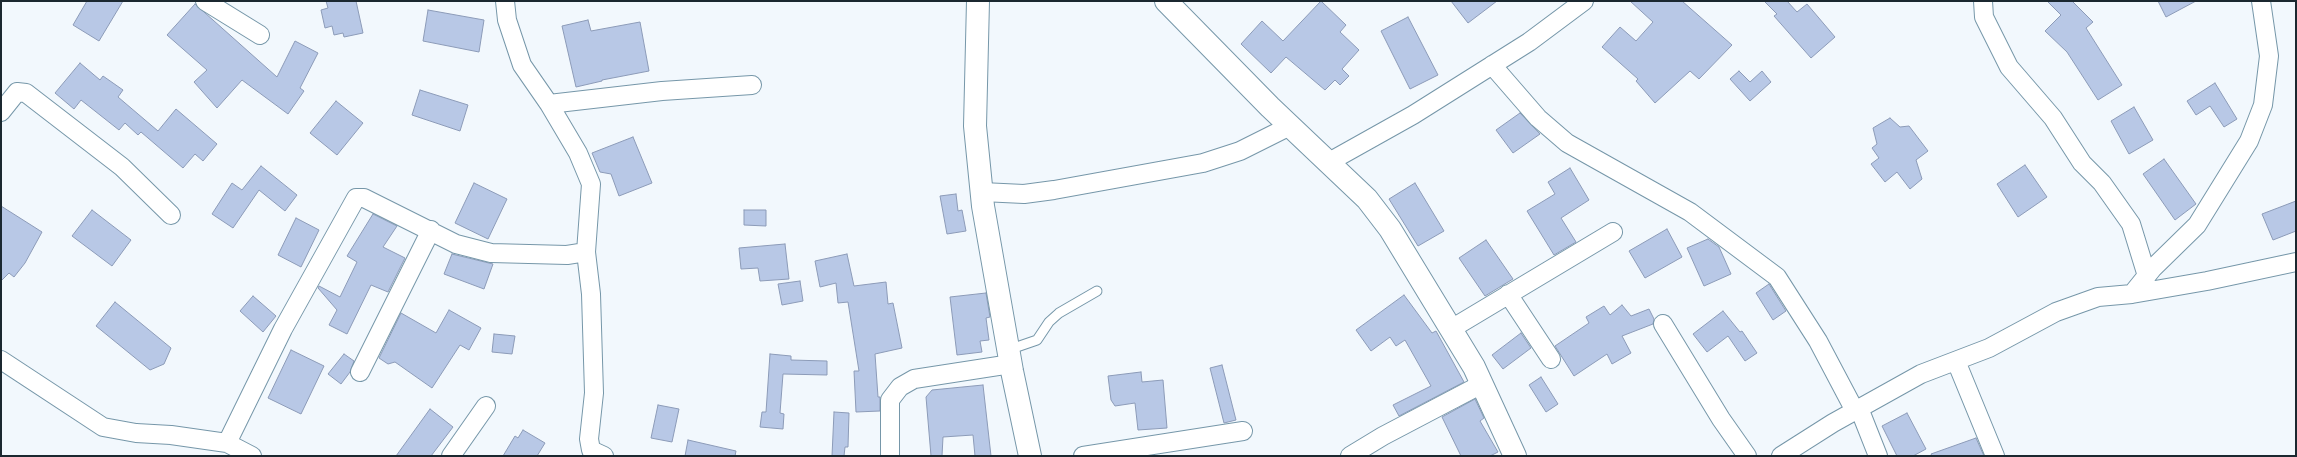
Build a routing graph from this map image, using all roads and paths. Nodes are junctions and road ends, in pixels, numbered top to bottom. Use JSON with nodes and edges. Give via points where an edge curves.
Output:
{"nodes":[{"id":1,"x":205,"y":1,"type":"edge"},
{"id":2,"x":505,"y":1,"type":"edge"},
{"id":3,"x":978,"y":1,"type":"edge"},
{"id":4,"x":1166,"y":1,"type":"edge"},
{"id":5,"x":1584,"y":1,"type":"edge"},
{"id":6,"x":1983,"y":1,"type":"edge"},
{"id":7,"x":2261,"y":1,"type":"edge"},
{"id":8,"x":260,"y":36,"type":"dead end"},
{"id":9,"x":1492,"y":66,"type":"junction"},
{"id":10,"x":752,"y":85,"type":"dead end"},
{"id":11,"x":549,"y":104,"type":"junction"},
{"id":12,"x":1,"y":112,"type":"edge"},
{"id":13,"x":1290,"y":126,"type":"junction"},
{"id":14,"x":1329,"y":162,"type":"junction"},
{"id":15,"x":982,"y":192,"type":"junction"},
{"id":16,"x":171,"y":215,"type":"dead end"},
{"id":17,"x":431,"y":230,"type":"junction"},
{"id":18,"x":1613,"y":232,"type":"dead end"},
{"id":19,"x":586,"y":252,"type":"junction"},
{"id":20,"x":2296,"y":262,"type":"edge"},
{"id":21,"x":2147,"y":276,"type":"junction"},
{"id":22,"x":1097,"y":291,"type":"dead end"},
{"id":23,"x":1508,"y":294,"type":"junction"},
{"id":24,"x":2132,"y":294,"type":"junction"},
{"id":25,"x":1663,"y":324,"type":"dead end"},
{"id":26,"x":1451,"y":329,"type":"junction"},
{"id":27,"x":1010,"y":357,"type":"junction"},
{"id":28,"x":1551,"y":359,"type":"dead end"},
{"id":29,"x":1,"y":360,"type":"edge"},
{"id":30,"x":1956,"y":361,"type":"junction"},
{"id":31,"x":360,"y":372,"type":"dead end"},
{"id":32,"x":1482,"y":384,"type":"junction"},
{"id":33,"x":486,"y":406,"type":"dead end"},
{"id":34,"x":1857,"y":410,"type":"junction"},
{"id":35,"x":1243,"y":431,"type":"dead end"},
{"id":36,"x":227,"y":443,"type":"junction"},
{"id":37,"x":1512,"y":455,"type":"edge"},
{"id":38,"x":252,"y":456,"type":"edge"},
{"id":39,"x":451,"y":456,"type":"edge"},
{"id":40,"x":604,"y":456,"type":"edge"},
{"id":41,"x":890,"y":456,"type":"edge"},
{"id":42,"x":1030,"y":456,"type":"edge"},
{"id":43,"x":1083,"y":456,"type":"edge"},
{"id":44,"x":1350,"y":456,"type":"edge"},
{"id":45,"x":1748,"y":456,"type":"edge"},
{"id":46,"x":1781,"y":456,"type":"edge"},
{"id":47,"x":1878,"y":456,"type":"edge"},
{"id":48,"x":1996,"y":456,"type":"edge"}],
"edges":[{"from":1,"to":8,"type":"street"},
{"from":2,"to":11,"type":"street","via":[[507,20],[522,65]]},
{"from":3,"to":15,"type":"street","via":[[976,126]]},
{"from":4,"to":13,"type":"street"},
{"from":5,"to":9,"type":"street"},
{"from":6,"to":21,"type":"street","via":[[1984,17],[2009,67],[2054,118],[2082,163],[2102,183],[2131,224]]},
{"from":7,"to":21,"type":"street","via":[[2269,56],[2263,105],[2249,141],[2196,225]]},
{"from":9,"to":14,"type":"street","via":[[1413,115]]},
{"from":9,"to":34,"type":"street","via":[[1538,118],[1567,143],[1690,212],[1777,277],[1818,341]]},
{"from":10,"to":11,"type":"street","via":[[662,91]]},
{"from":11,"to":19,"type":"street","via":[[578,153],[590,184]]},
{"from":12,"to":16,"type":"street","via":[[17,92],[26,93],[122,167]]},
{"from":13,"to":14,"type":"street"},
{"from":13,"to":15,"type":"street","via":[[1240,151],[1203,163],[1024,194]]},
{"from":14,"to":26,"type":"street","via":[[1367,199],[1390,229]]},
{"from":15,"to":27,"type":"street"},
{"from":17,"to":19,"type":"street","via":[[456,244],[490,253],[567,255]]},
{"from":17,"to":31,"type":"street"},
{"from":17,"to":36,"type":"street","via":[[364,198],[356,198],[283,329]]},
{"from":18,"to":23,"type":"street"},
{"from":19,"to":40,"type":"street","via":[[591,294],[594,393],[589,439],[591,450]]},
{"from":20,"to":24,"type":"street"},
{"from":21,"to":24,"type":"street"},
{"from":22,"to":27,"type":"lane","via":[[1059,313],[1049,322],[1037,340]]},
{"from":23,"to":26,"type":"street"},
{"from":23,"to":28,"type":"street"},
{"from":24,"to":30,"type":"street","via":[[2098,297],[2056,312],[1989,348]]},
{"from":25,"to":45,"type":"street","via":[[1721,419]]},
{"from":26,"to":32,"type":"street"},
{"from":27,"to":41,"type":"street","via":[[914,379],[900,387],[890,400]]},
{"from":27,"to":42,"type":"street"},
{"from":29,"to":36,"type":"street","via":[[103,427],[136,434],[171,435]]},
{"from":30,"to":34,"type":"street","via":[[1921,374]]},
{"from":30,"to":48,"type":"street"},
{"from":32,"to":37,"type":"street"},
{"from":32,"to":44,"type":"street"},
{"from":33,"to":39,"type":"street"},
{"from":34,"to":46,"type":"street"},
{"from":34,"to":47,"type":"street"},
{"from":35,"to":43,"type":"street"},
{"from":36,"to":38,"type":"street"}]}
